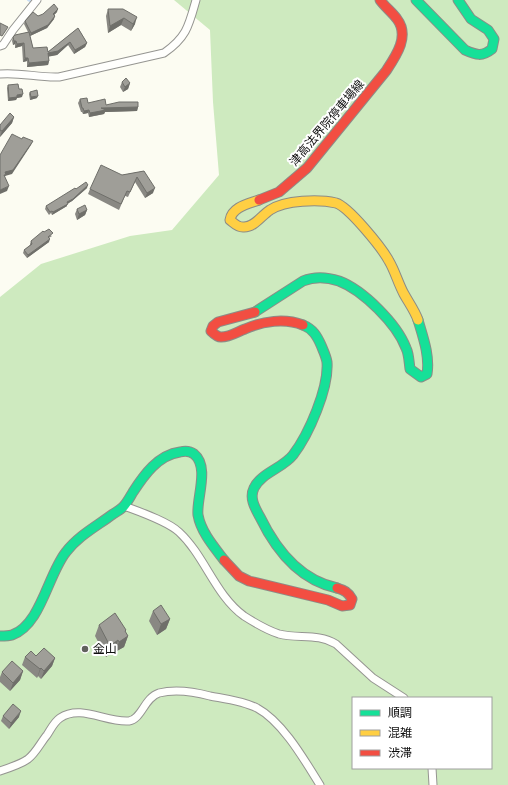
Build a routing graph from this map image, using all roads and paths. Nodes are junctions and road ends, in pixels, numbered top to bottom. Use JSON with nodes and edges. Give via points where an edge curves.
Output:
{"nodes":[{"id":1,"x":38,"y":0,"type":"edge"},
{"id":2,"x":196,"y":0,"type":"edge"},
{"id":3,"x":380,"y":0,"type":"edge"},
{"id":4,"x":416,"y":0,"type":"edge"},
{"id":5,"x":458,"y":0,"type":"edge"},
{"id":6,"x":0,"y":46,"type":"edge"},
{"id":7,"x":0,"y":74,"type":"edge"},
{"id":8,"x":124,"y":506,"type":"junction"},
{"id":9,"x":0,"y":636,"type":"edge"},
{"id":10,"x":402,"y":697,"type":"edge"},
{"id":11,"x":432,"y":769,"type":"edge"},
{"id":12,"x":0,"y":770,"type":"edge"},
{"id":13,"x":320,"y":785,"type":"edge"},
{"id":14,"x":433,"y":785,"type":"edge"}],
"edges":[{"from":1,"to":6,"type":"street"},
{"from":2,"to":7,"type":"street","via":[[183,35],[164,53],[60,77]]},
{"from":3,"to":8,"type":"main road","name":"津高法界院停車場線","via":[[399,21],[404,32],[396,56],[386,71],[307,168],[279,192],[236,209],[230,220],[235,226],[243,228],[250,226],[264,213],[278,206],[320,201],[338,204],[383,251],[415,314],[425,347],[429,369],[427,374],[421,377],[410,369],[406,347],[398,332],[384,316],[343,283],[328,278],[311,278],[295,285],[255,313],[218,321],[212,326],[211,331],[221,338],[250,326],[298,322],[309,327],[323,349],[327,363],[326,378],[311,423],[293,456],[260,480],[254,486],[252,494],[253,503],[286,558],[318,583],[345,589],[352,599],[350,605],[342,606],[239,576],[204,532],[198,514],[202,464],[195,454],[185,451],[167,455],[151,466]]},
{"from":4,"to":5,"type":"main road","via":[[465,50],[475,55],[488,53],[492,49],[494,39],[488,30],[471,19]]},
{"from":8,"to":9,"type":"main road","name":"津高法界院停車場線","via":[[68,549],[33,616],[24,628],[14,634]]},
{"from":8,"to":10,"type":"street","via":[[149,515],[178,531],[200,558],[230,604],[256,624],[280,634],[329,640],[373,678]]},
{"from":11,"to":14,"type":"street"},
{"from":12,"to":13,"type":"street","via":[[28,759],[60,718],[80,713],[131,720],[136,718],[152,696],[171,691],[198,693],[231,700],[256,708],[269,716],[294,745]]}]}
